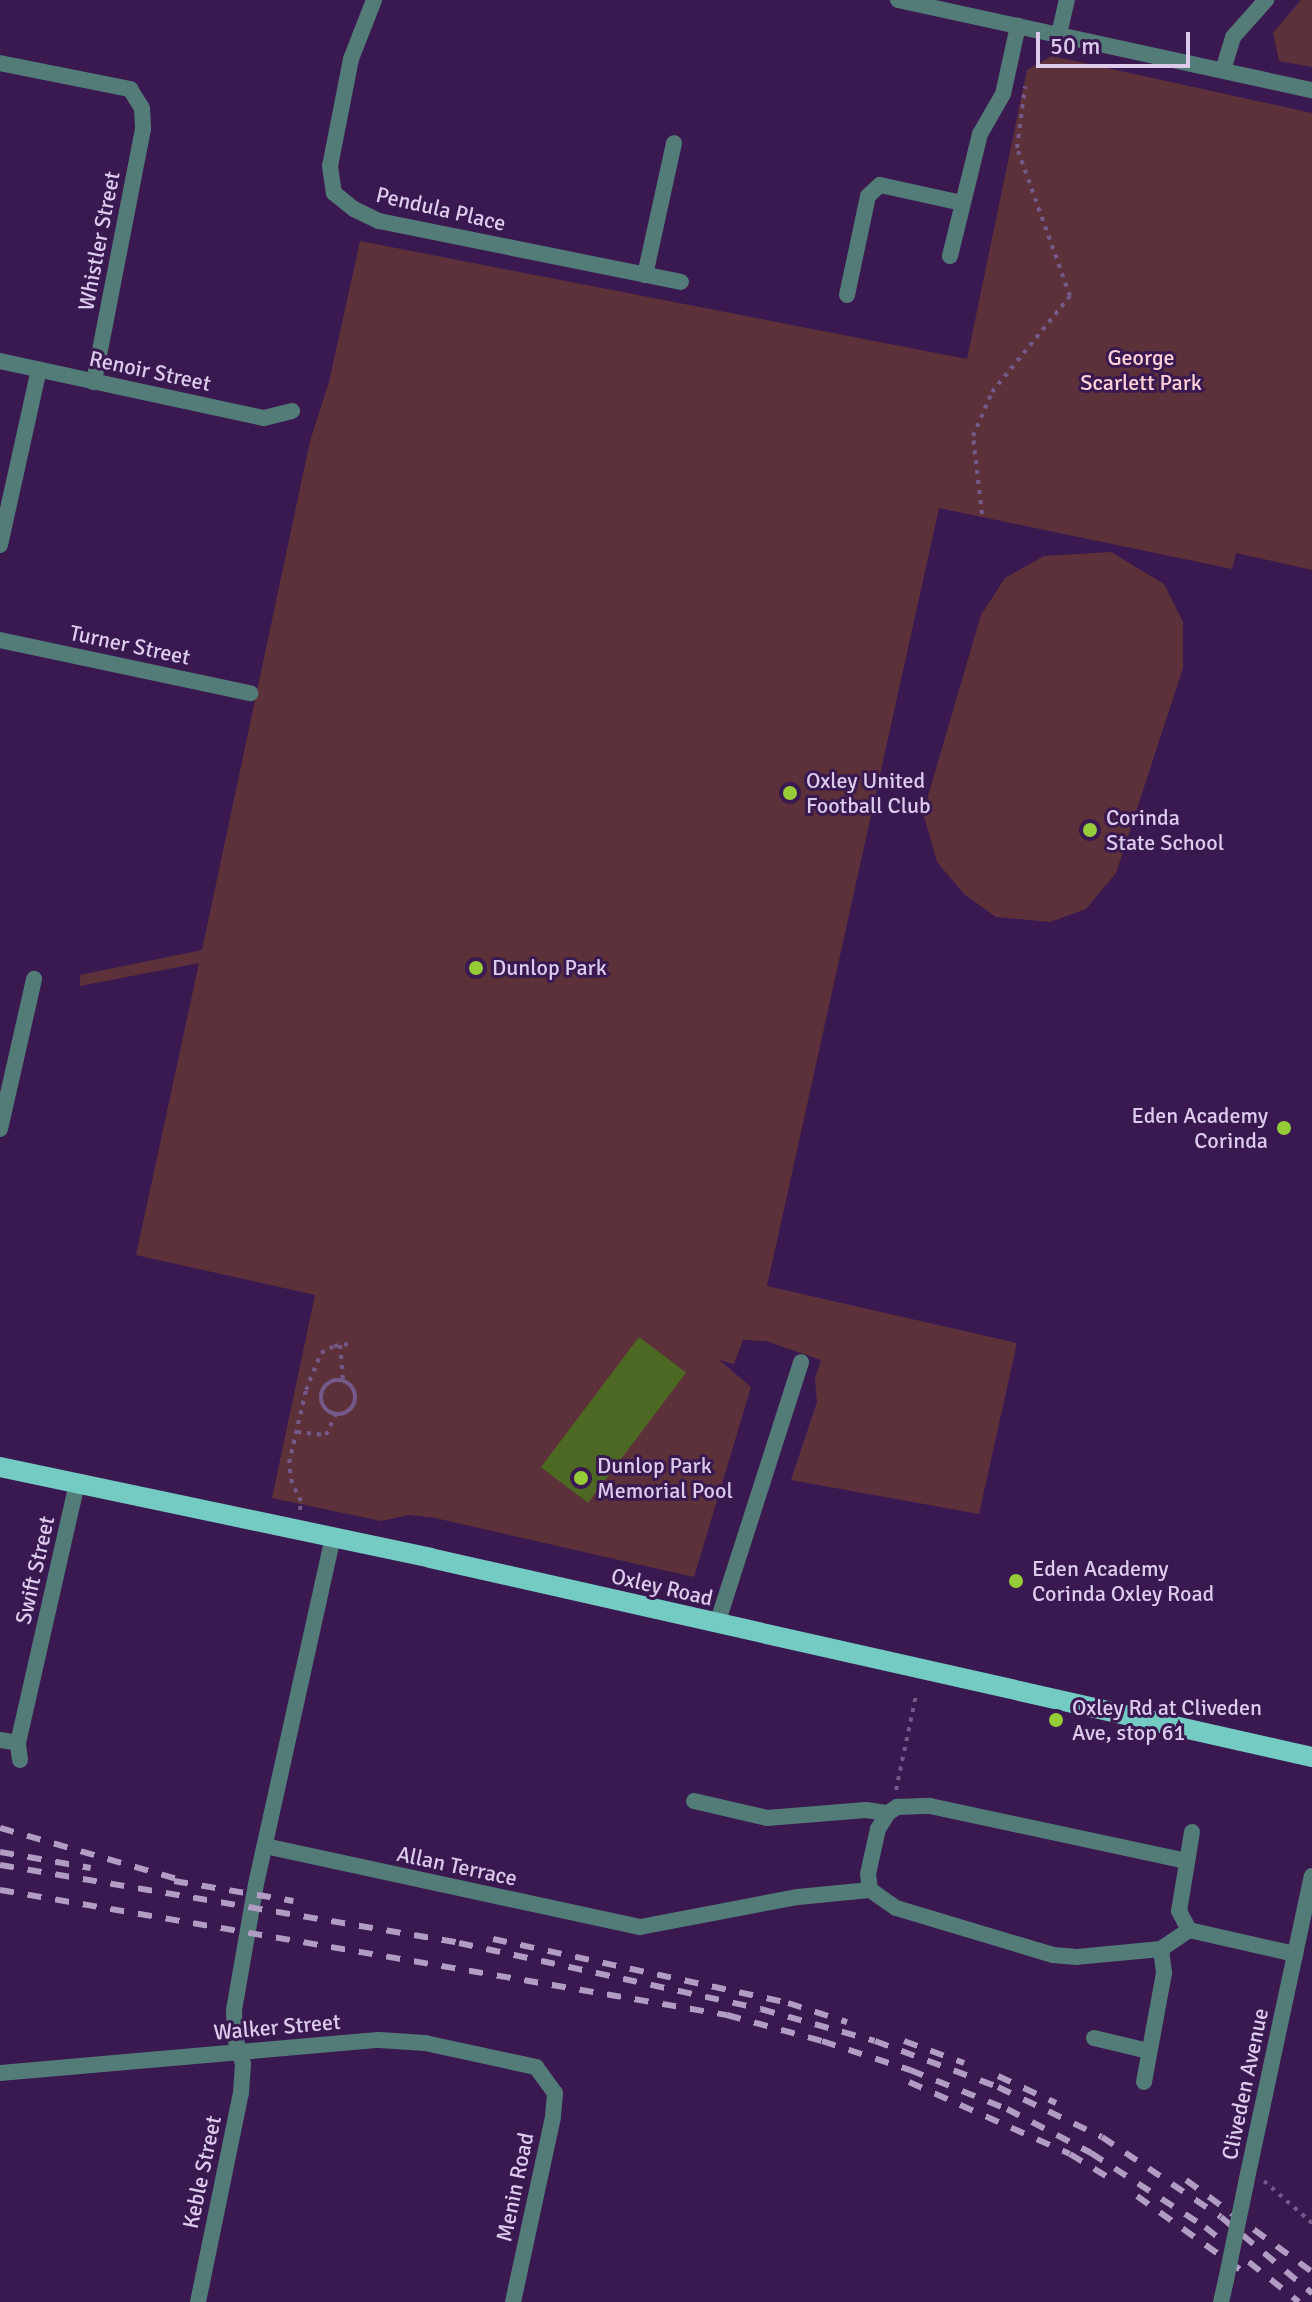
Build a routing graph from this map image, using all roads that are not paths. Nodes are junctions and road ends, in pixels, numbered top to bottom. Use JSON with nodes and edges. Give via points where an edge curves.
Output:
{"nodes":[{"id":1,"x":374,"y":0,"type":"edge"},
{"id":2,"x":898,"y":0,"type":"edge"},
{"id":3,"x":1067,"y":0,"type":"edge"},
{"id":4,"x":1266,"y":0,"type":"edge"},
{"id":5,"x":1018,"y":26,"type":"junction"},
{"id":6,"x":1059,"y":34,"type":"junction"},
{"id":7,"x":0,"y":63,"type":"edge"},
{"id":8,"x":1223,"y":70,"type":"junction"},
{"id":9,"x":1312,"y":90,"type":"edge"},
{"id":10,"x":674,"y":143,"type":"dead end"},
{"id":11,"x":962,"y":203,"type":"junction"},
{"id":12,"x":950,"y":256,"type":"dead end"},
{"id":13,"x":645,"y":275,"type":"junction"},
{"id":14,"x":681,"y":282,"type":"dead end"},
{"id":15,"x":847,"y":295,"type":"dead end"},
{"id":16,"x":0,"y":361,"type":"edge"},
{"id":17,"x":39,"y":369,"type":"junction"},
{"id":18,"x":94,"y":382,"type":"junction"},
{"id":19,"x":292,"y":411,"type":"dead end"},
{"id":20,"x":0,"y":545,"type":"edge"},
{"id":21,"x":0,"y":640,"type":"edge"},
{"id":22,"x":250,"y":693,"type":"dead end"},
{"id":23,"x":34,"y":979,"type":"dead end"},
{"id":24,"x":0,"y":1129,"type":"edge"},
{"id":25,"x":801,"y":1362,"type":"dead end"},
{"id":26,"x":0,"y":1467,"type":"edge"},
{"id":27,"x":77,"y":1484,"type":"junction"},
{"id":28,"x":333,"y":1538,"type":"junction"},
{"id":29,"x":717,"y":1624,"type":"junction"},
{"id":30,"x":0,"y":1740,"type":"edge"},
{"id":31,"x":1312,"y":1757,"type":"edge"},
{"id":32,"x":694,"y":1801,"type":"dead end"},
{"id":33,"x":892,"y":1810,"type":"junction"},
{"id":34,"x":1192,"y":1832,"type":"dead end"},
{"id":35,"x":265,"y":1846,"type":"junction"},
{"id":36,"x":1187,"y":1861,"type":"junction"},
{"id":37,"x":1312,"y":1876,"type":"edge"},
{"id":38,"x":870,"y":1890,"type":"junction"},
{"id":39,"x":1189,"y":1930,"type":"junction"},
{"id":40,"x":1161,"y":1949,"type":"junction"},
{"id":41,"x":1295,"y":1954,"type":"junction"},
{"id":42,"x":1094,"y":2038,"type":"dead end"},
{"id":43,"x":1148,"y":2051,"type":"junction"},
{"id":44,"x":239,"y":2052,"type":"junction"},
{"id":45,"x":0,"y":2073,"type":"edge"},
{"id":46,"x":550,"y":2081,"type":"joint"},
{"id":47,"x":1144,"y":2082,"type":"dead end"},
{"id":48,"x":198,"y":2302,"type":"edge"},
{"id":49,"x":513,"y":2302,"type":"edge"},
{"id":50,"x":1221,"y":2302,"type":"edge"}],
"edges":[{"from":1,"to":13,"type":"street","name":"Pendula Place","via":[[351,59],[330,166],[334,193],[379,221]]},
{"from":2,"to":5,"type":"street"},
{"from":3,"to":6,"type":"street"},
{"from":4,"to":8,"type":"street","via":[[1233,37]]},
{"from":5,"to":6,"type":"street"},
{"from":5,"to":11,"type":"street","via":[[1003,94],[980,134]]},
{"from":6,"to":8,"type":"street"},
{"from":7,"to":18,"type":"street","name":"Whistler Street","via":[[130,89],[142,108],[143,129]]},
{"from":8,"to":9,"type":"street"},
{"from":10,"to":13,"type":"street"},
{"from":11,"to":12,"type":"street"},
{"from":11,"to":15,"type":"street","via":[[880,185],[868,196]]},
{"from":13,"to":14,"type":"street","name":"Pendula Place"},
{"from":16,"to":17,"type":"street","name":"Renoir Street"},
{"from":17,"to":18,"type":"street","name":"Renoir Street"},
{"from":17,"to":20,"type":"street"},
{"from":18,"to":19,"type":"street","name":"Renoir Street","via":[[264,418]]},
{"from":21,"to":22,"type":"street","name":"Turner Street"},
{"from":23,"to":24,"type":"street"},
{"from":25,"to":29,"type":"street"},
{"from":26,"to":27,"type":"main road","name":"Oxley Road"},
{"from":27,"to":28,"type":"main road","name":"Oxley Road"},
{"from":27,"to":30,"type":"street","name":"Swift Street","via":[[19,1752]]},
{"from":28,"to":29,"type":"main road","name":"Oxley Road"},
{"from":28,"to":35,"type":"street"},
{"from":29,"to":31,"type":"main road","name":"Oxley Road"},
{"from":32,"to":33,"type":"street","via":[[767,1818]]},
{"from":33,"to":36,"type":"street","via":[[955,1810]]},
{"from":33,"to":38,"type":"street","via":[[878,1829],[868,1874]]},
{"from":34,"to":36,"type":"street"},
{"from":35,"to":38,"type":"street","name":"Allan Terrace","via":[[640,1927],[798,1897]]},
{"from":35,"to":44,"type":"street","via":[[234,2010]]},
{"from":36,"to":39,"type":"street","via":[[1179,1911]]},
{"from":37,"to":41,"type":"street","name":"Cliveden Avenue"},
{"from":38,"to":40,"type":"street","via":[[896,1908],[1053,1955]]},
{"from":39,"to":40,"type":"street"},
{"from":39,"to":41,"type":"street"},
{"from":40,"to":43,"type":"street","via":[[1164,1973]]},
{"from":41,"to":50,"type":"street","name":"Cliveden Avenue","bridge":true},
{"from":42,"to":43,"type":"street"},
{"from":43,"to":47,"type":"street"},
{"from":44,"to":45,"type":"street","name":"Walker Street"},
{"from":44,"to":46,"type":"street","name":"Walker Street","via":[[379,2040],[425,2043],[536,2067]]},
{"from":44,"to":48,"type":"street","name":"Keble Street","via":[[241,2093]]},
{"from":46,"to":49,"type":"street","name":"Menin Road","via":[[553,2117]]}]}
